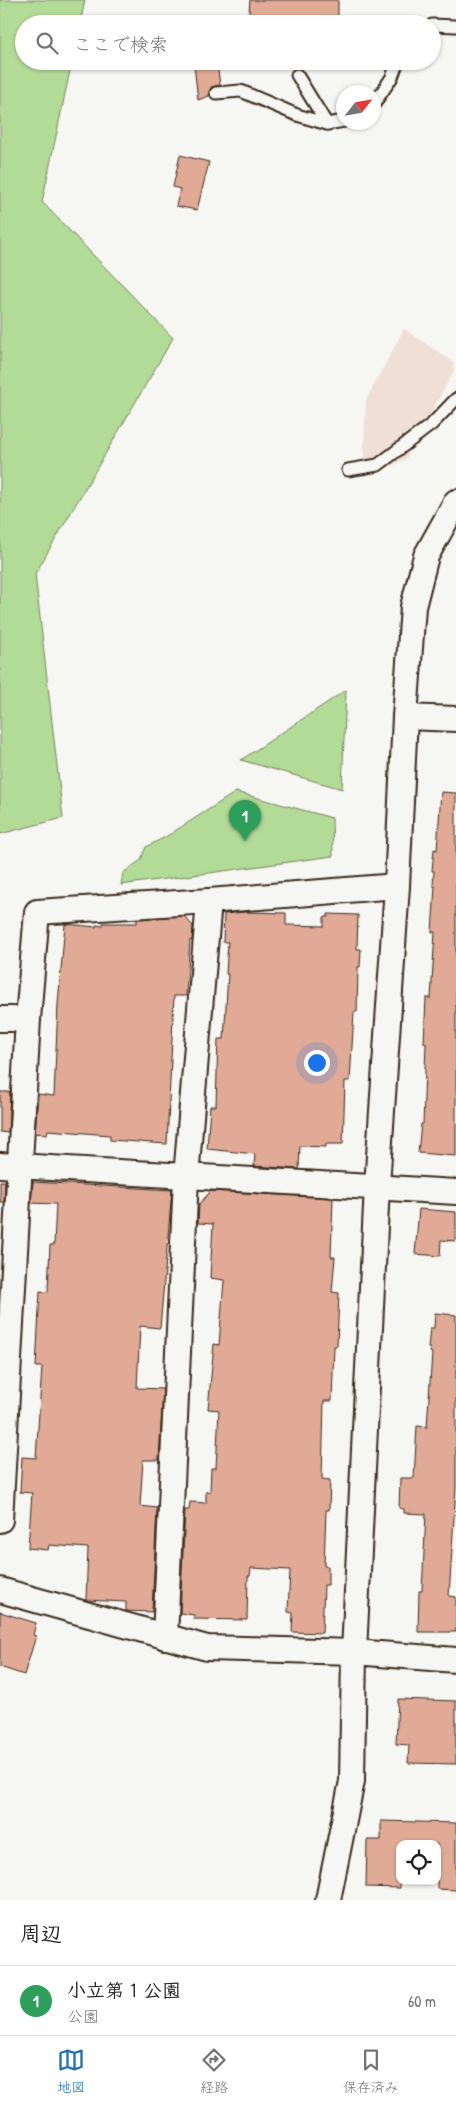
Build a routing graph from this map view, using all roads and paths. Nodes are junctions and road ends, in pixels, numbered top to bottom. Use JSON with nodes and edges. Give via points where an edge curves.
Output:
{"nodes":[{"id":1,"x":441,"y":25,"type":"edge"},
{"id":2,"x":456,"y":26,"type":"edge"},
{"id":3,"x":395,"y":70,"type":"edge"},
{"id":4,"x":297,"y":75,"type":"dead end"},
{"id":5,"x":216,"y":93,"type":"dead end"},
{"id":6,"x":381,"y":94,"type":"edge"},
{"id":7,"x":336,"y":122,"type":"edge"},
{"id":8,"x":327,"y":124,"type":"junction"},
{"id":9,"x":456,"y":399,"type":"edge"},
{"id":10,"x":348,"y":470,"type":"dead end"},
{"id":11,"x":456,"y":502,"type":"edge"},
{"id":12,"x":405,"y":717,"type":"junction"},
{"id":13,"x":456,"y":720,"type":"edge"},
{"id":14,"x":397,"y":886,"type":"junction"},
{"id":15,"x":209,"y":901,"type":"junction"},
{"id":16,"x":0,"y":1019,"type":"edge"},
{"id":17,"x":28,"y":1020,"type":"junction"},
{"id":18,"x":10,"y":1165,"type":"edge"},
{"id":19,"x":186,"y":1177,"type":"junction"},
{"id":20,"x":377,"y":1186,"type":"junction"},
{"id":21,"x":456,"y":1192,"type":"edge"},
{"id":22,"x":0,"y":1520,"type":"edge"},
{"id":23,"x":0,"y":1590,"type":"edge"},
{"id":24,"x":165,"y":1637,"type":"junction"},
{"id":25,"x":354,"y":1652,"type":"junction"},
{"id":26,"x":456,"y":1660,"type":"edge"},
{"id":27,"x":328,"y":1900,"type":"edge"}],
"edges":[{"from":1,"to":2,"type":"lane"},
{"from":3,"to":6,"type":"lane"},
{"from":4,"to":8,"type":"lane"},
{"from":5,"to":8,"type":"lane","via":[[241,91]]},
{"from":7,"to":8,"type":"lane"},
{"from":9,"to":10,"type":"lane","via":[[432,424],[378,464]]},
{"from":11,"to":12,"type":"street","via":[[426,556],[414,607]]},
{"from":12,"to":13,"type":"street"},
{"from":12,"to":14,"type":"street"},
{"from":14,"to":15,"type":"street"},
{"from":14,"to":20,"type":"street"},
{"from":15,"to":17,"type":"street","via":[[37,912]]},
{"from":15,"to":19,"type":"street"},
{"from":16,"to":17,"type":"street"},
{"from":17,"to":18,"type":"street"},
{"from":18,"to":19,"type":"street"},
{"from":18,"to":22,"type":"street"},
{"from":19,"to":20,"type":"street"},
{"from":19,"to":24,"type":"street"},
{"from":20,"to":21,"type":"street"},
{"from":20,"to":25,"type":"street"},
{"from":23,"to":24,"type":"street"},
{"from":24,"to":25,"type":"street","via":[[207,1648]]},
{"from":25,"to":26,"type":"street"},
{"from":25,"to":27,"type":"street","via":[[352,1781]]}]}
